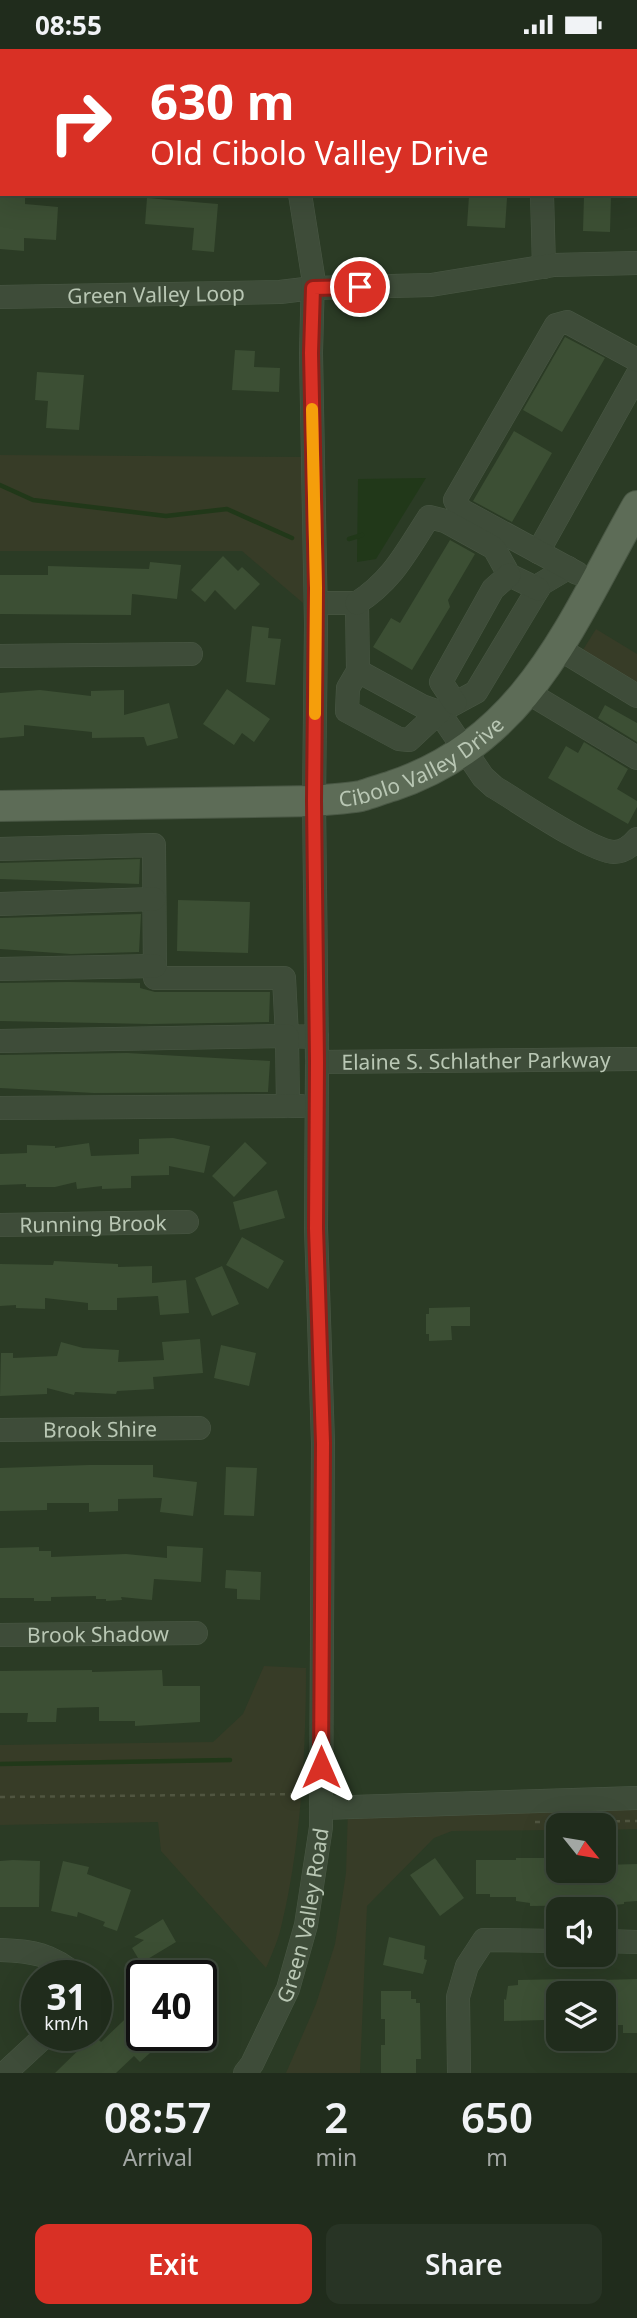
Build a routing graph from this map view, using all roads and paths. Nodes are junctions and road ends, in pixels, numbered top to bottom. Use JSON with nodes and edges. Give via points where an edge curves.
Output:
{"nodes":[{"id":1,"x":300,"y":196,"type":"edge"},
{"id":2,"x":542,"y":196,"type":"edge"},
{"id":3,"x":637,"y":263,"type":"edge"},
{"id":4,"x":544,"y":267,"type":"junction"},
{"id":5,"x":313,"y":288,"type":"junction"},
{"id":6,"x":0,"y":297,"type":"edge"},
{"id":7,"x":637,"y":360,"type":"edge"},
{"id":8,"x":637,"y":375,"type":"edge"},
{"id":9,"x":637,"y":506,"type":"edge"},
{"id":10,"x":538,"y":552,"type":"junction"},
{"id":11,"x":509,"y":575,"type":"junction"},
{"id":12,"x":581,"y":575,"type":"junction"},
{"id":13,"x":538,"y":589,"type":"junction"},
{"id":14,"x":316,"y":603,"type":"junction"},
{"id":15,"x":357,"y":603,"type":"junction"},
{"id":16,"x":558,"y":648,"type":"junction"},
{"id":17,"x":191,"y":654,"type":"dead end"},
{"id":18,"x":0,"y":656,"type":"edge"},
{"id":19,"x":358,"y":671,"type":"junction"},
{"id":20,"x":527,"y":692,"type":"junction"},
{"id":21,"x":637,"y":696,"type":"edge"},
{"id":22,"x":447,"y":708,"type":"junction"},
{"id":23,"x":466,"y":750,"type":"junction"},
{"id":24,"x":637,"y":758,"type":"edge"},
{"id":25,"x":314,"y":801,"type":"junction"},
{"id":26,"x":0,"y":806,"type":"edge"},
{"id":27,"x":637,"y":839,"type":"edge"},
{"id":28,"x":0,"y":849,"type":"edge"},
{"id":29,"x":154,"y":899,"type":"junction"},
{"id":30,"x":0,"y":904,"type":"edge"},
{"id":31,"x":155,"y":966,"type":"junction"},
{"id":32,"x":0,"y":969,"type":"edge"},
{"id":33,"x":287,"y":1036,"type":"junction"},
{"id":34,"x":317,"y":1037,"type":"junction"},
{"id":35,"x":0,"y":1041,"type":"edge"},
{"id":36,"x":637,"y":1059,"type":"edge"},
{"id":37,"x":317,"y":1062,"type":"junction"},
{"id":38,"x":288,"y":1106,"type":"junction"},
{"id":39,"x":317,"y":1106,"type":"junction"},
{"id":40,"x":0,"y":1108,"type":"edge"},
{"id":41,"x":187,"y":1222,"type":"dead end"},
{"id":42,"x":0,"y":1225,"type":"edge"},
{"id":43,"x":199,"y":1428,"type":"dead end"},
{"id":44,"x":0,"y":1430,"type":"edge"},
{"id":45,"x":196,"y":1633,"type":"dead end"},
{"id":46,"x":0,"y":1635,"type":"edge"},
{"id":47,"x":0,"y":1797,"type":"edge"},
{"id":48,"x":637,"y":1798,"type":"edge"},
{"id":49,"x":321,"y":1800,"type":"junction"},
{"id":50,"x":546,"y":1941,"type":"edge"},
{"id":51,"x":616,"y":1941,"type":"edge"},
{"id":52,"x":637,"y":1942,"type":"edge"},
{"id":53,"x":0,"y":1950,"type":"edge"},
{"id":54,"x":57,"y":1960,"type":"edge"},
{"id":55,"x":29,"y":2051,"type":"edge"},
{"id":56,"x":5,"y":2073,"type":"edge"},
{"id":57,"x":245,"y":2073,"type":"edge"},
{"id":58,"x":459,"y":2073,"type":"edge"}],
"edges":[{"from":1,"to":5,"type":"street","name":"Green Valley Road"},
{"from":2,"to":4,"type":"street"},
{"from":3,"to":4,"type":"street","name":"Green Valley Loop"},
{"from":4,"to":5,"type":"street","name":"Green Valley Loop","via":[[431,285]]},
{"from":5,"to":6,"type":"street","name":"Green Valley Loop"},
{"from":5,"to":14,"type":"street","name":"Green Valley Road"},
{"from":7,"to":10,"type":"street","via":[[567,322],[556,325],[455,500],[461,510]]},
{"from":8,"to":10,"type":"street"},
{"from":9,"to":12,"type":"main road","name":"Cibolo Valley Drive"},
{"from":10,"to":12,"type":"street"},
{"from":11,"to":13,"type":"street"},
{"from":11,"to":15,"type":"street","via":[[494,548],[429,517],[377,591]]},
{"from":11,"to":22,"type":"street","via":[[493,589],[441,682]]},
{"from":12,"to":13,"type":"street","via":[[541,584]]},
{"from":12,"to":16,"type":"main road","name":"Cibolo Valley Drive"},
{"from":13,"to":22,"type":"street","via":[[476,692]]},
{"from":14,"to":15,"type":"street"},
{"from":14,"to":25,"type":"street","name":"Green Valley Road"},
{"from":15,"to":19,"type":"street"},
{"from":16,"to":20,"type":"main road","name":"Cibolo Valley Drive"},
{"from":16,"to":21,"type":"street"},
{"from":17,"to":18,"type":"street"},
{"from":19,"to":22,"type":"street","via":[[422,706]]},
{"from":19,"to":22,"type":"street","via":[[348,688],[347,711],[399,739],[409,740]]},
{"from":20,"to":23,"type":"main road","name":"Cibolo Valley Drive"},
{"from":20,"to":24,"type":"street"},
{"from":22,"to":23,"type":"street"},
{"from":23,"to":25,"type":"main road","name":"Cibolo Valley Drive","via":[[413,779],[362,795]]},
{"from":23,"to":27,"type":"street","via":[[494,787],[593,847],[615,852],[629,848]]},
{"from":25,"to":26,"type":"main road","name":"Cibolo Valley Drive"},
{"from":25,"to":34,"type":"street","name":"Green Valley Road"},
{"from":28,"to":29,"type":"street","via":[[154,845]]},
{"from":29,"to":30,"type":"street"},
{"from":29,"to":31,"type":"street"},
{"from":31,"to":32,"type":"street"},
{"from":31,"to":33,"type":"street","via":[[155,978],[284,978]]},
{"from":33,"to":34,"type":"street"},
{"from":33,"to":35,"type":"street"},
{"from":33,"to":38,"type":"street"},
{"from":34,"to":37,"type":"street","name":"Green Valley Road"},
{"from":36,"to":37,"type":"street","name":"Elaine S. Schlather Parkway"},
{"from":37,"to":39,"type":"street","name":"Green Valley Road"},
{"from":38,"to":39,"type":"street"},
{"from":38,"to":40,"type":"street"},
{"from":39,"to":49,"type":"street","name":"Green Valley Road","via":[[323,1443]]},
{"from":41,"to":42,"type":"street","name":"Running Brook"},
{"from":43,"to":44,"type":"street","name":"Brook Shire"},
{"from":45,"to":46,"type":"street","name":"Brook Shadow"},
{"from":47,"to":49,"type":"path"},
{"from":48,"to":49,"type":"street"},
{"from":49,"to":57,"type":"street","name":"Green Valley Road","via":[[306,1925],[288,1989]]},
{"from":50,"to":58,"type":"street","via":[[484,1940],[467,1966],[458,1997]]},
{"from":51,"to":52,"type":"street"},
{"from":53,"to":54,"type":"street","via":[[27,1951]]},
{"from":55,"to":56,"type":"street"}]}
